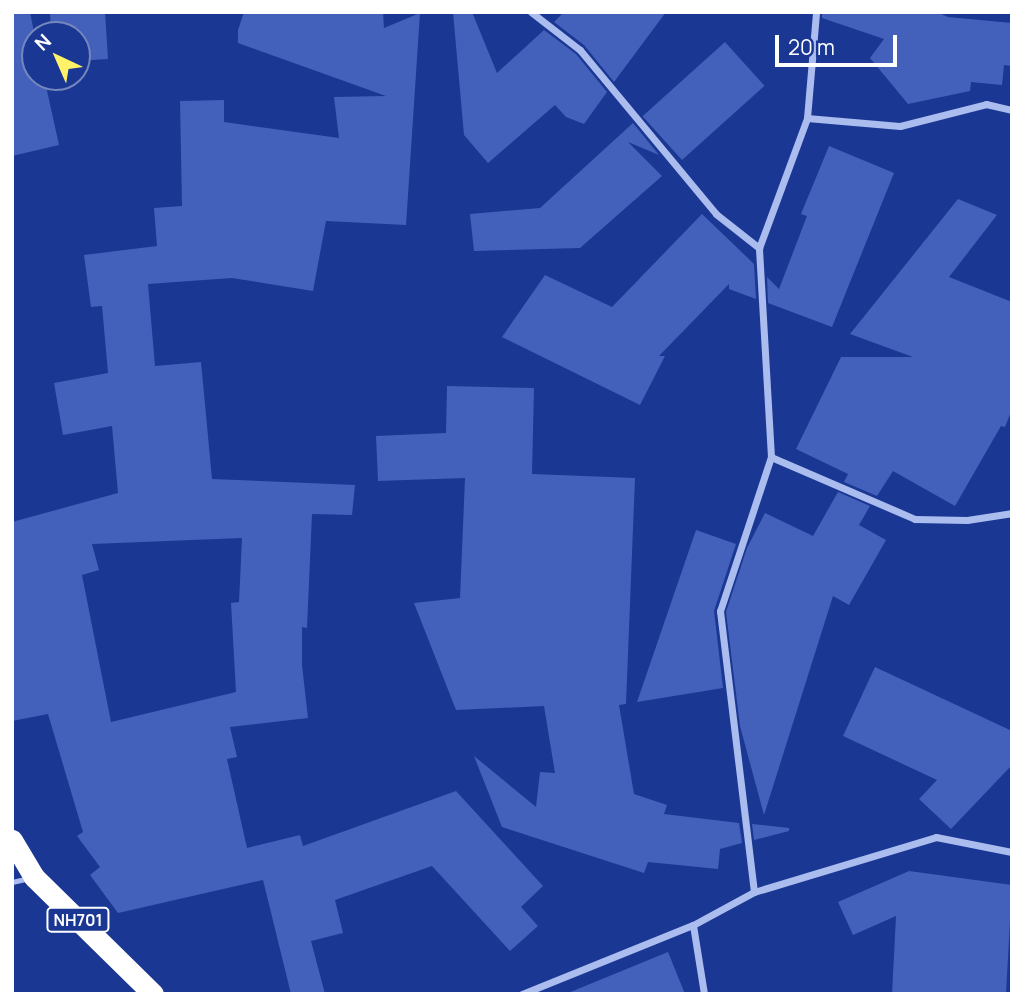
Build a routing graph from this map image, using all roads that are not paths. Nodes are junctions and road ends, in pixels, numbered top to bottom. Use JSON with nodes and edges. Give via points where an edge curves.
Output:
{"nodes":[{"id":1,"x":531,"y":12,"type":"edge"},
{"id":2,"x":816,"y":12,"type":"edge"},
{"id":3,"x":1012,"y":110,"type":"edge"},
{"id":4,"x":807,"y":118,"type":"junction"},
{"id":5,"x":759,"y":248,"type":"junction"},
{"id":6,"x":771,"y":457,"type":"junction"},
{"id":7,"x":1012,"y":513,"type":"edge"},
{"id":8,"x":12,"y":840,"type":"edge"},
{"id":9,"x":1012,"y":852,"type":"edge"},
{"id":10,"x":34,"y":877,"type":"junction"},
{"id":11,"x":12,"y":882,"type":"edge"},
{"id":12,"x":754,"y":892,"type":"junction"},
{"id":13,"x":693,"y":925,"type":"junction"},
{"id":14,"x":153,"y":994,"type":"edge"},
{"id":15,"x":522,"y":994,"type":"edge"},
{"id":16,"x":704,"y":994,"type":"edge"}],
"edges":[{"from":1,"to":5,"type":"street","via":[[580,50],[716,214]]},
{"from":2,"to":4,"type":"street"},
{"from":3,"to":4,"type":"street","via":[[986,104],[900,126]]},
{"from":4,"to":5,"type":"street"},
{"from":5,"to":6,"type":"street"},
{"from":6,"to":7,"type":"street","via":[[915,519],[967,520]]},
{"from":6,"to":12,"type":"street","via":[[720,611]]},
{"from":8,"to":10,"type":"highway","number":"NH701"},
{"from":9,"to":12,"type":"street","via":[[936,837]]},
{"from":10,"to":11,"type":"lane"},
{"from":10,"to":14,"type":"highway","number":"NH701"},
{"from":12,"to":13,"type":"street"},
{"from":13,"to":15,"type":"street"},
{"from":13,"to":16,"type":"street"}]}
